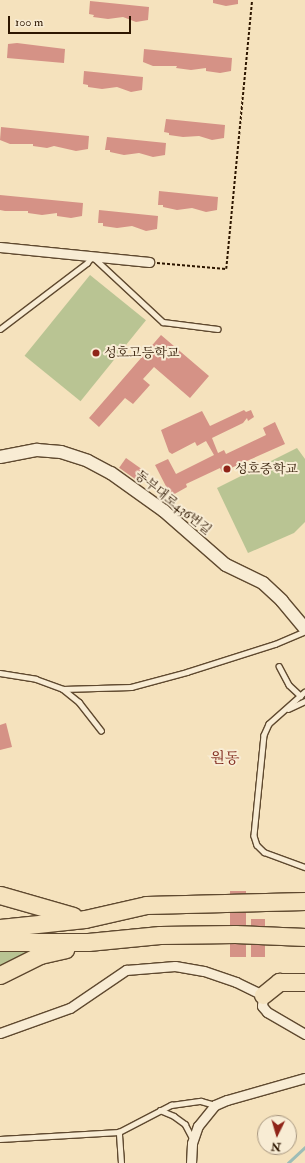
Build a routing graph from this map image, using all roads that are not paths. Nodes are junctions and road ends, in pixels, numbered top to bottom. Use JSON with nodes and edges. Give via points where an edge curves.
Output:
{"nodes":[{"id":1,"x":0,"y":246,"type":"edge"},
{"id":2,"x":92,"y":256,"type":"junction"},
{"id":3,"x":149,"y":262,"type":"road end"},
{"id":4,"x":0,"y":329,"type":"edge"},
{"id":5,"x":218,"y":329,"type":"dead end"},
{"id":6,"x":0,"y":457,"type":"edge"},
{"id":7,"x":305,"y":629,"type":"edge"},
{"id":8,"x":279,"y":666,"type":"dead end"},
{"id":9,"x":0,"y":673,"type":"edge"},
{"id":10,"x":63,"y":689,"type":"junction"},
{"id":11,"x":303,"y":694,"type":"edge"},
{"id":12,"x":305,"y":702,"type":"edge"},
{"id":13,"x":285,"y":710,"type":"junction"},
{"id":14,"x":100,"y":730,"type":"dead end"},
{"id":15,"x":305,"y":867,"type":"edge"},
{"id":16,"x":0,"y":895,"type":"edge"},
{"id":17,"x":305,"y":901,"type":"edge"},
{"id":18,"x":85,"y":919,"type":"junction"},
{"id":19,"x":0,"y":928,"type":"edge"},
{"id":20,"x":305,"y":937,"type":"edge"},
{"id":21,"x":0,"y":942,"type":"edge"},
{"id":22,"x":88,"y":942,"type":"junction"},
{"id":23,"x":0,"y":975,"type":"edge"},
{"id":24,"x":305,"y":982,"type":"edge"},
{"id":25,"x":263,"y":995,"type":"junction"},
{"id":26,"x":0,"y":1032,"type":"edge"},
{"id":27,"x":305,"y":1034,"type":"edge"},
{"id":28,"x":305,"y":1078,"type":"edge"},
{"id":29,"x":215,"y":1106,"type":"junction"},
{"id":30,"x":160,"y":1110,"type":"junction"},
{"id":31,"x":119,"y":1132,"type":"junction"},
{"id":32,"x":0,"y":1139,"type":"edge"},
{"id":33,"x":193,"y":1139,"type":"junction"},
{"id":34,"x":121,"y":1163,"type":"edge"},
{"id":35,"x":190,"y":1163,"type":"edge"}],
"edges":[{"from":1,"to":2,"type":"street"},
{"from":2,"to":3,"type":"street"},
{"from":2,"to":4,"type":"lane","via":[[87,263]]},
{"from":2,"to":5,"type":"lane","via":[[163,322]]},
{"from":6,"to":7,"type":"street","name":"동부대로436번길","via":[[49,450],[99,466],[138,491],[226,565],[262,583],[282,601]]},
{"from":7,"to":10,"type":"lane","via":[[275,644],[132,687]]},
{"from":8,"to":11,"type":"lane","via":[[289,685]]},
{"from":9,"to":10,"type":"lane","via":[[36,679]]},
{"from":10,"to":14,"type":"lane","via":[[79,702]]},
{"from":11,"to":13,"type":"lane"},
{"from":12,"to":13,"type":"lane"},
{"from":13,"to":15,"type":"lane","via":[[269,724],[264,735],[254,836],[257,845],[264,852]]},
{"from":16,"to":18,"type":"highway"},
{"from":17,"to":18,"type":"highway","via":[[146,906]]},
{"from":18,"to":19,"type":"highway"},
{"from":20,"to":22,"type":"highway","via":[[168,935]]},
{"from":21,"to":22,"type":"highway"},
{"from":22,"to":23,"type":"highway","via":[[40,955]]},
{"from":24,"to":25,"type":"highway","via":[[279,982]]},
{"from":25,"to":26,"type":"street","via":[[204,971],[175,966],[148,967],[121,973],[70,1008]]},
{"from":25,"to":27,"type":"street","via":[[262,1006],[266,1012]]},
{"from":28,"to":29,"type":"street","via":[[227,1100]]},
{"from":29,"to":30,"type":"lane","via":[[201,1101],[184,1101]]},
{"from":29,"to":33,"type":"street","via":[[198,1126]]},
{"from":30,"to":31,"type":"lane"},
{"from":30,"to":33,"type":"lane","via":[[185,1124]]},
{"from":31,"to":32,"type":"lane"},
{"from":31,"to":34,"type":"lane"},
{"from":33,"to":35,"type":"street"}]}
